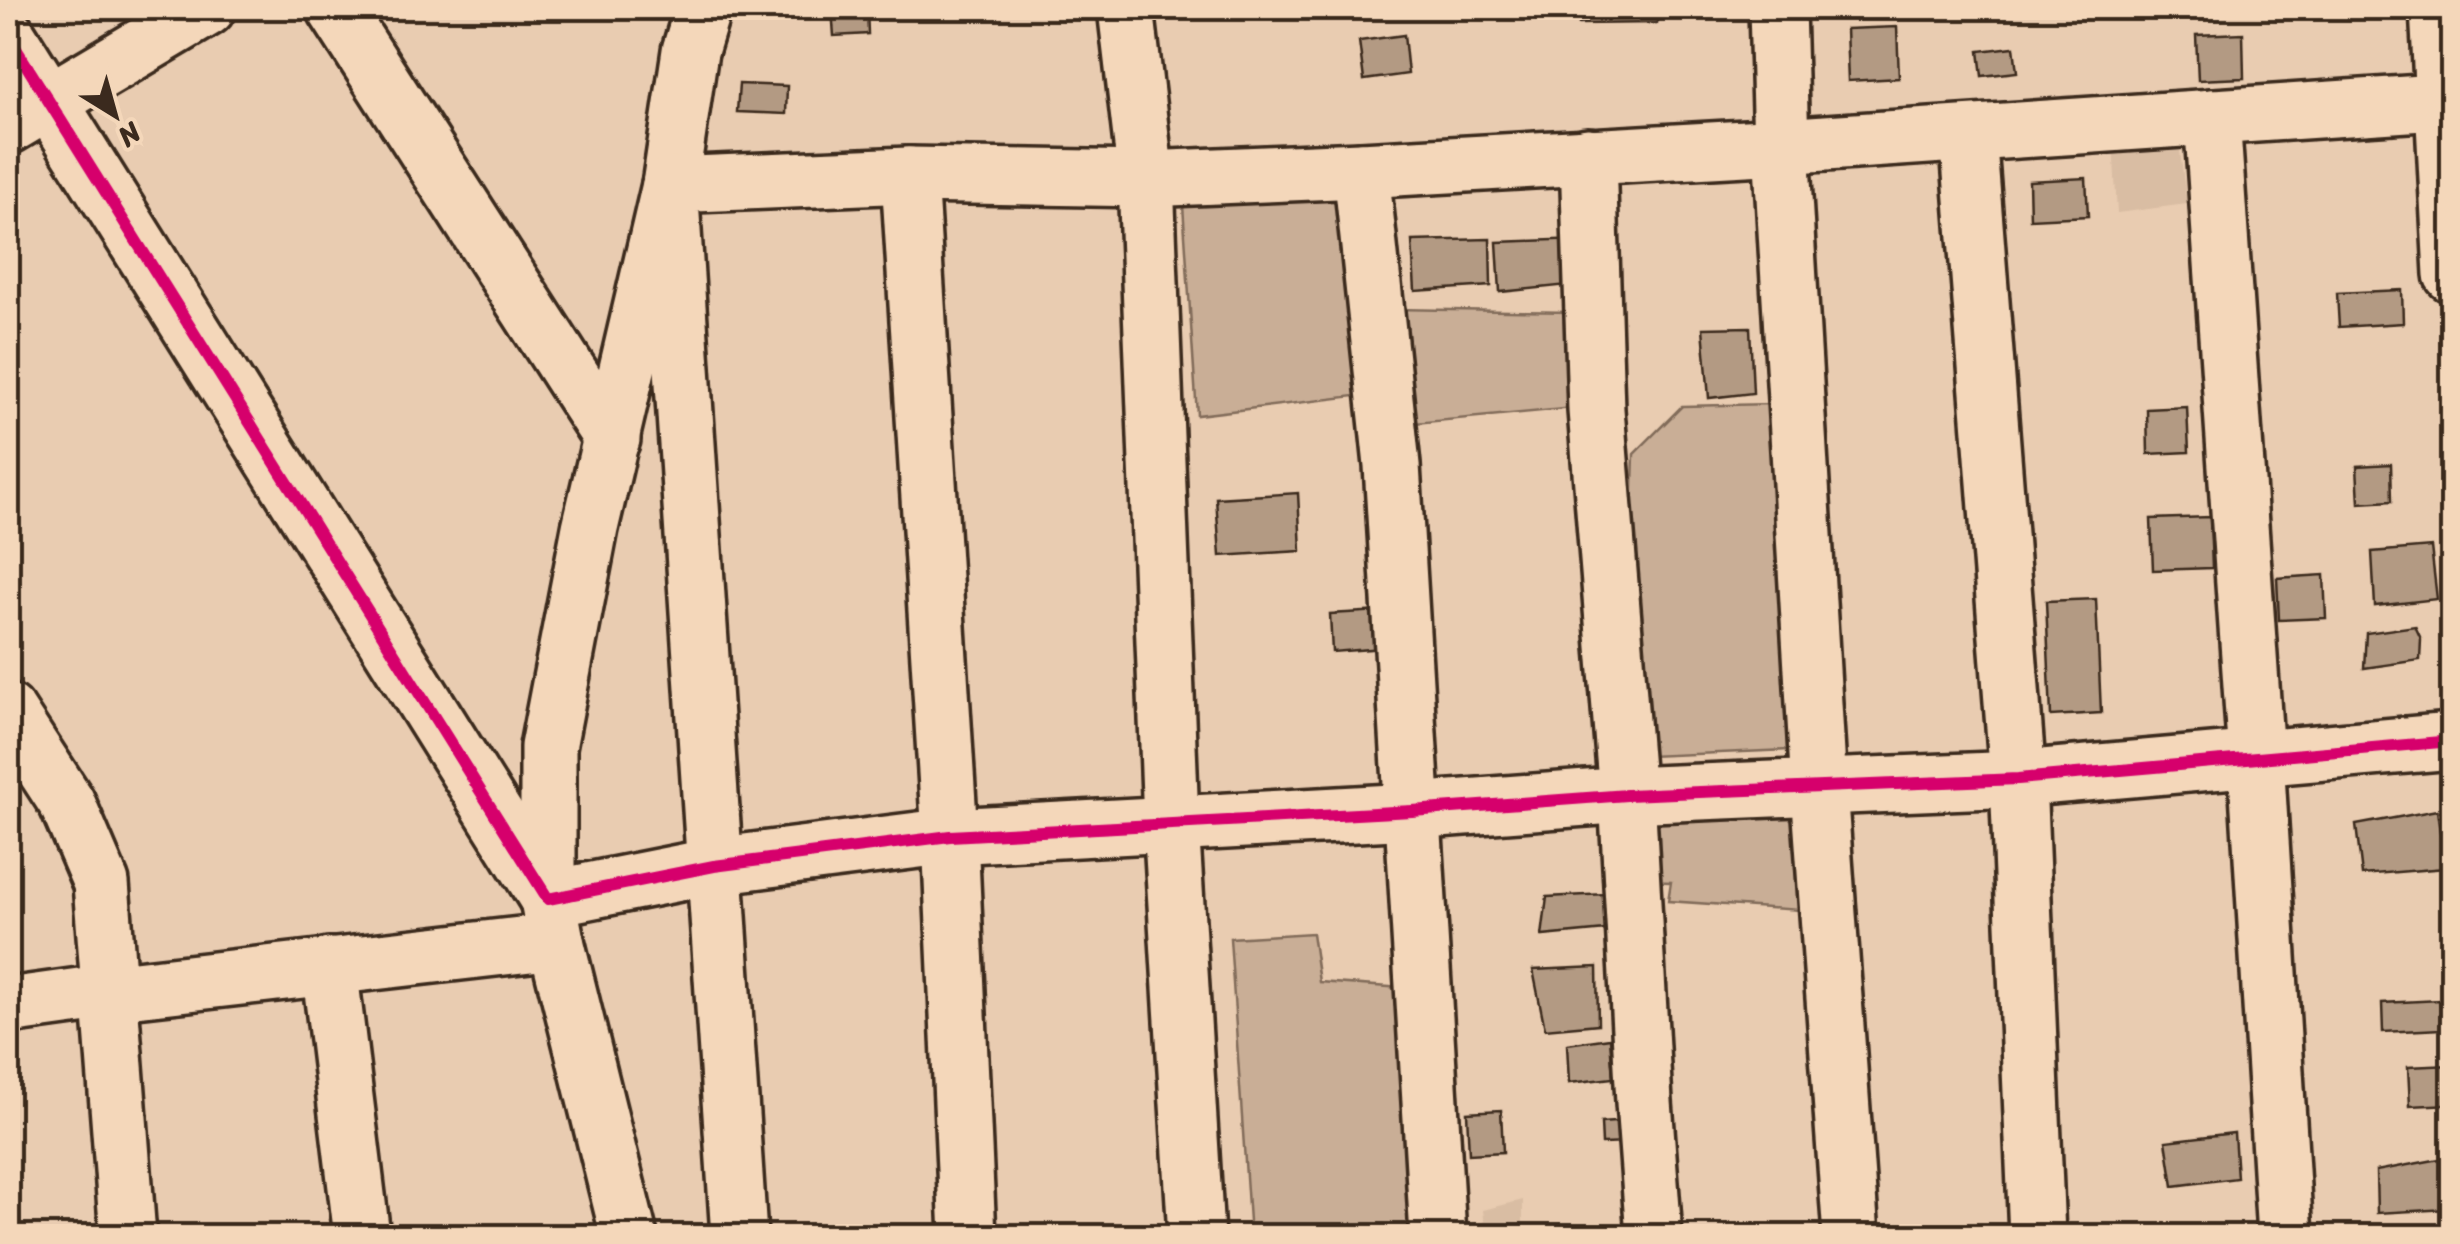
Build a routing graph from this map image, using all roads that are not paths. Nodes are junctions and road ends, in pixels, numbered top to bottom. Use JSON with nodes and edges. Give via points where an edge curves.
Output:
{"nodes":[{"id":1,"x":206,"y":8,"type":"edge"},
{"id":2,"x":335,"y":8,"type":"edge"},
{"id":3,"x":1126,"y":8,"type":"edge"},
{"id":4,"x":1777,"y":8,"type":"edge"},
{"id":5,"x":2438,"y":8,"type":"edge"},
{"id":6,"x":686,"y":22,"type":"edge"},
{"id":7,"x":8,"y":36,"type":"edge"},
{"id":8,"x":2448,"y":102,"type":"edge"},
{"id":9,"x":28,"y":114,"type":"edge"},
{"id":10,"x":2212,"y":117,"type":"junction"},
{"id":11,"x":1968,"y":134,"type":"junction"},
{"id":12,"x":1781,"y":146,"type":"junction"},
{"id":13,"x":1588,"y":156,"type":"junction"},
{"id":14,"x":1362,"y":170,"type":"junction"},
{"id":15,"x":909,"y":175,"type":"junction"},
{"id":16,"x":1146,"y":179,"type":"junction"},
{"id":17,"x":670,"y":185,"type":"junction"},
{"id":18,"x":2452,"y":274,"type":"edge"},
{"id":19,"x":612,"y":439,"type":"junction"},
{"id":20,"x":8,"y":712,"type":"edge"},
{"id":21,"x":2452,"y":741,"type":"edge"},
{"id":22,"x":2256,"y":758,"type":"junction"},
{"id":23,"x":2018,"y":779,"type":"junction"},
{"id":24,"x":1819,"y":788,"type":"junction"},
{"id":25,"x":1627,"y":795,"type":"junction"},
{"id":26,"x":1412,"y":812,"type":"junction"},
{"id":27,"x":1170,"y":822,"type":"junction"},
{"id":28,"x":950,"y":836,"type":"junction"},
{"id":29,"x":714,"y":866,"type":"junction"},
{"id":30,"x":552,"y":920,"type":"junction"},
{"id":31,"x":329,"y":966,"type":"junction"},
{"id":32,"x":109,"y":992,"type":"junction"},
{"id":33,"x":8,"y":1006,"type":"edge"},
{"id":34,"x":128,"y":1236,"type":"edge"},
{"id":35,"x":362,"y":1236,"type":"edge"},
{"id":36,"x":629,"y":1236,"type":"edge"},
{"id":37,"x":739,"y":1236,"type":"edge"},
{"id":38,"x":968,"y":1236,"type":"edge"},
{"id":39,"x":1196,"y":1236,"type":"edge"},
{"id":40,"x":1438,"y":1236,"type":"edge"},
{"id":41,"x":1654,"y":1236,"type":"edge"},
{"id":42,"x":1851,"y":1236,"type":"edge"},
{"id":43,"x":2037,"y":1236,"type":"edge"},
{"id":44,"x":2285,"y":1236,"type":"edge"}],
"edges":[{"from":1,"to":9,"type":"street"},
{"from":2,"to":19,"type":"street"},
{"from":3,"to":16,"type":"street"},
{"from":4,"to":12,"type":"street"},
{"from":5,"to":8,"type":"street"},
{"from":6,"to":17,"type":"street"},
{"from":7,"to":9,"type":"street"},
{"from":8,"to":10,"type":"street"},
{"from":8,"to":18,"type":"street"},
{"from":9,"to":30,"type":"street"},
{"from":10,"to":11,"type":"street"},
{"from":10,"to":22,"type":"street"},
{"from":11,"to":12,"type":"street"},
{"from":11,"to":23,"type":"street"},
{"from":12,"to":13,"type":"street"},
{"from":12,"to":24,"type":"street"},
{"from":13,"to":14,"type":"street"},
{"from":13,"to":25,"type":"street","via":[[1596,410]]},
{"from":14,"to":16,"type":"street"},
{"from":14,"to":26,"type":"street","via":[[1392,466]]},
{"from":15,"to":16,"type":"street"},
{"from":15,"to":17,"type":"street"},
{"from":15,"to":28,"type":"street"},
{"from":16,"to":27,"type":"street"},
{"from":17,"to":19,"type":"street"},
{"from":17,"to":29,"type":"street"},
{"from":19,"to":30,"type":"street","via":[[548,747]]},
{"from":20,"to":32,"type":"street","via":[[67,803],[100,883]]},
{"from":21,"to":22,"type":"street"},
{"from":22,"to":23,"type":"street"},
{"from":22,"to":44,"type":"street"},
{"from":23,"to":24,"type":"street"},
{"from":23,"to":43,"type":"street"},
{"from":24,"to":25,"type":"street"},
{"from":24,"to":42,"type":"street"},
{"from":25,"to":26,"type":"street"},
{"from":25,"to":41,"type":"street"},
{"from":26,"to":27,"type":"street"},
{"from":26,"to":40,"type":"street"},
{"from":27,"to":28,"type":"street"},
{"from":27,"to":39,"type":"street"},
{"from":28,"to":29,"type":"street"},
{"from":28,"to":38,"type":"street"},
{"from":29,"to":30,"type":"street"},
{"from":29,"to":37,"type":"street"},
{"from":30,"to":31,"type":"street"},
{"from":30,"to":36,"type":"street"},
{"from":31,"to":32,"type":"street"},
{"from":31,"to":35,"type":"street"},
{"from":32,"to":33,"type":"street"},
{"from":32,"to":34,"type":"street"}]}
